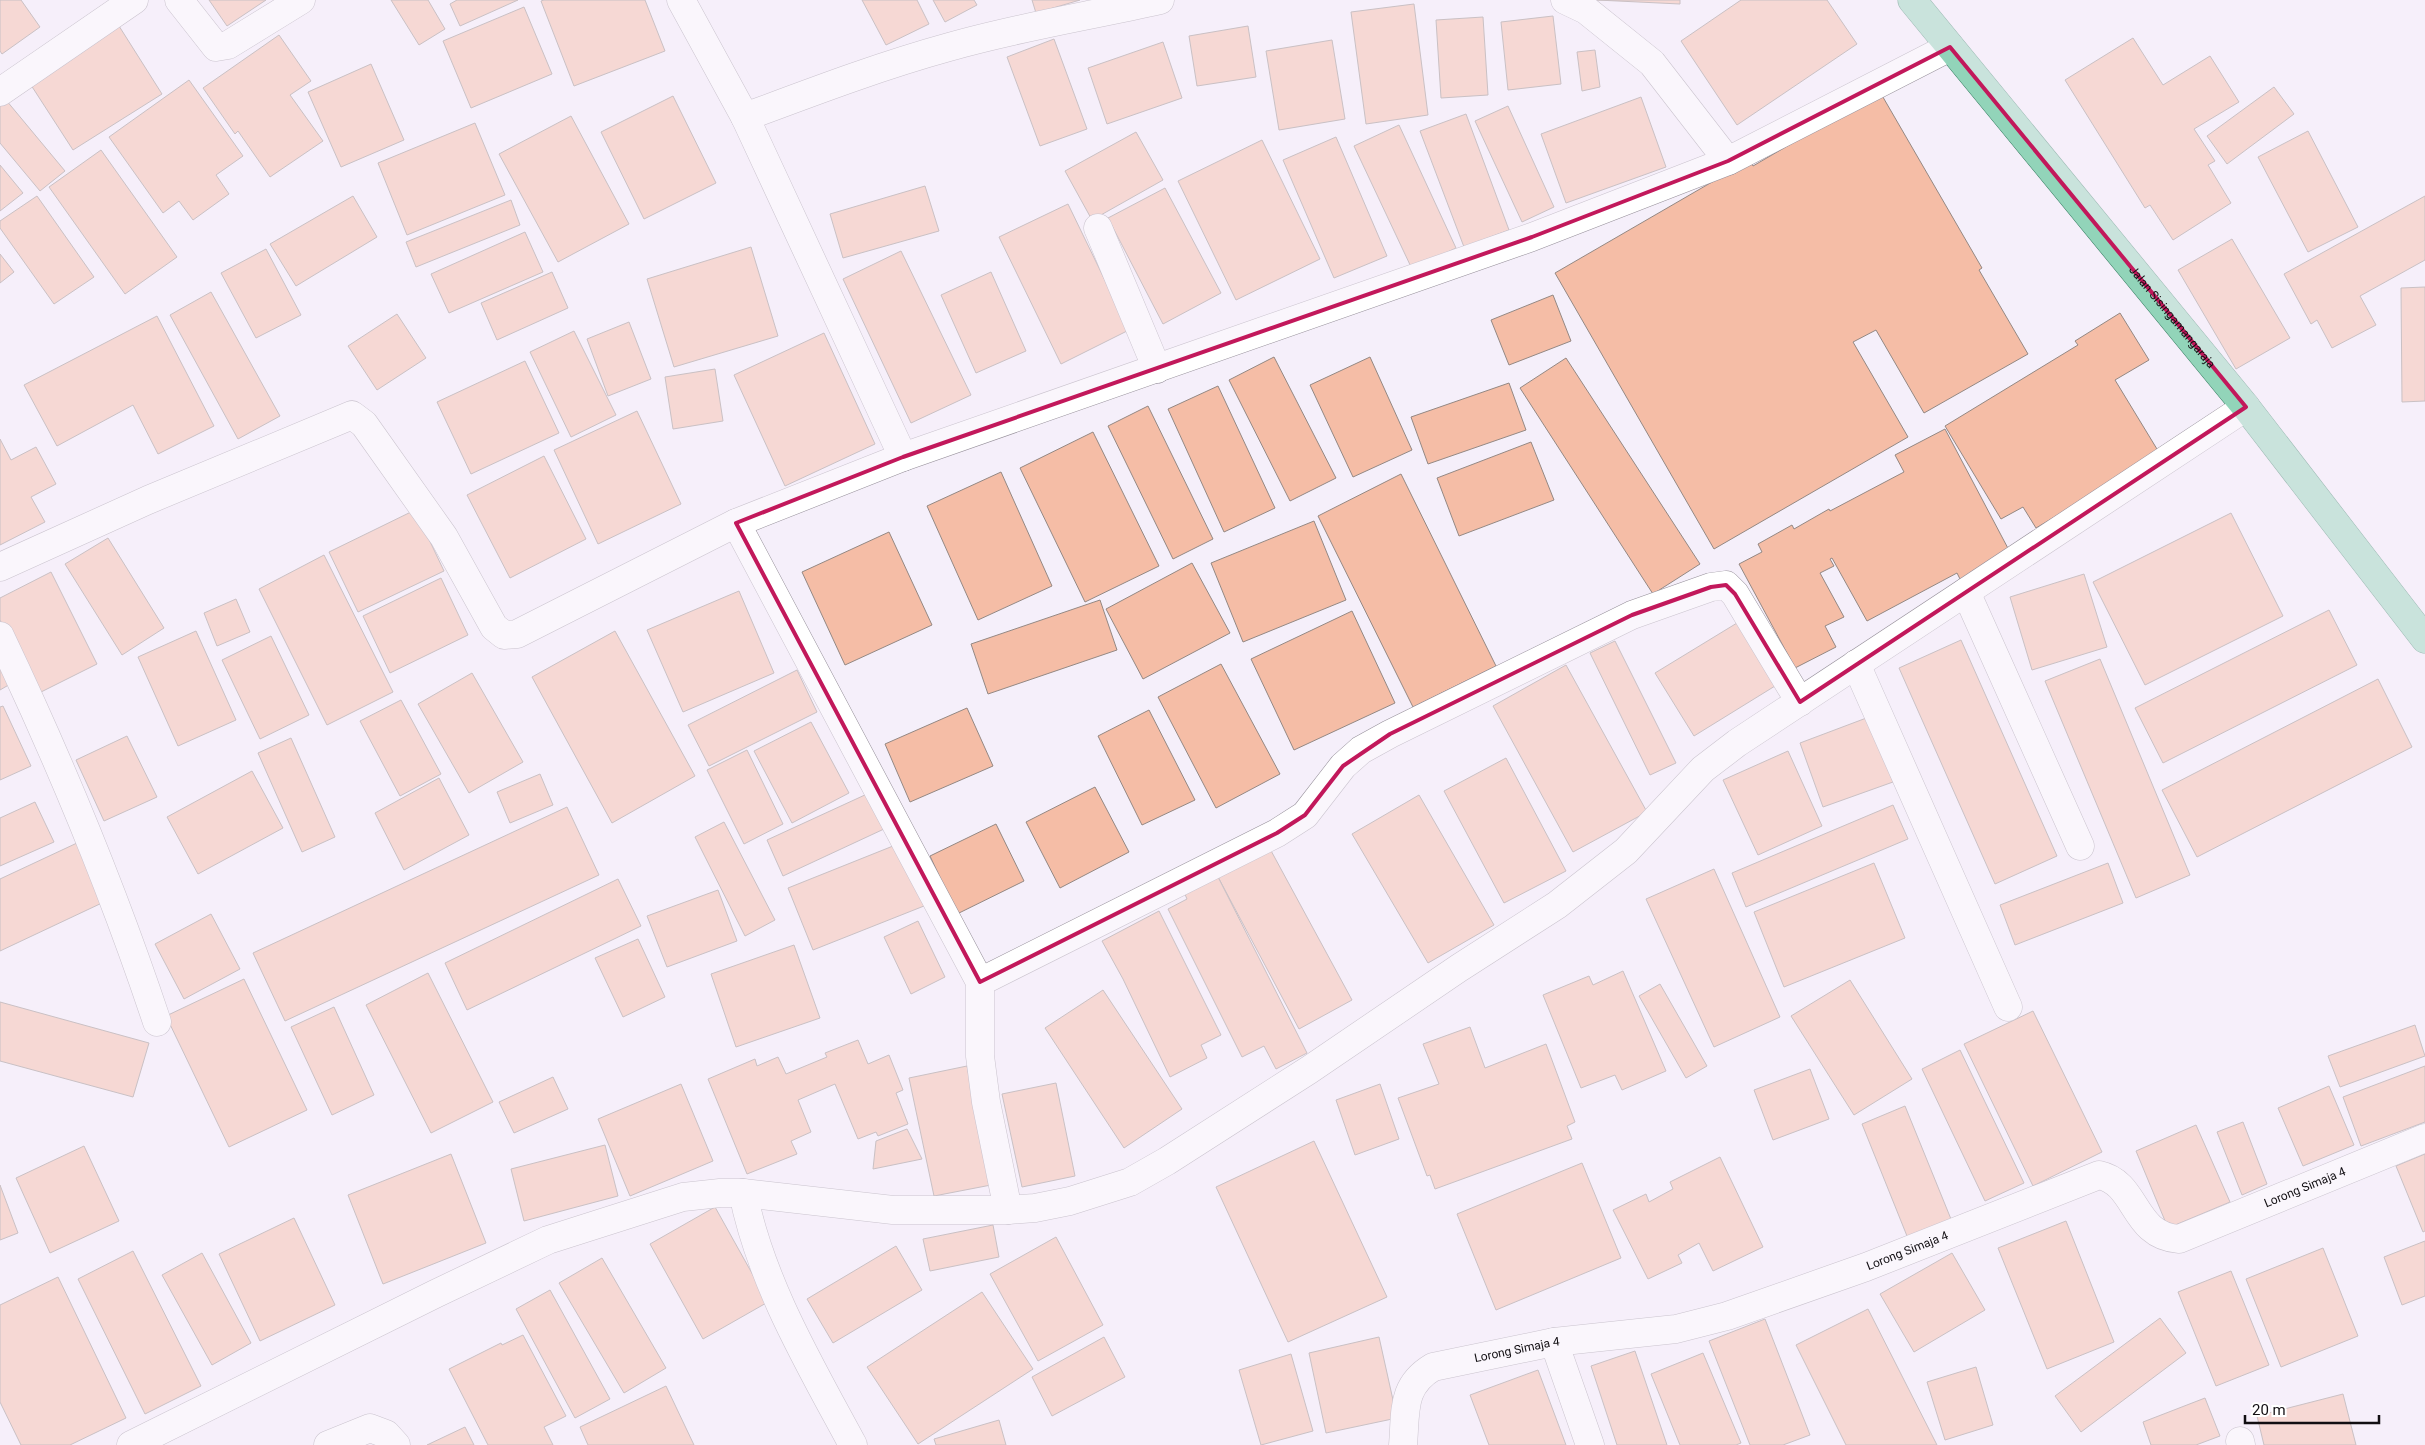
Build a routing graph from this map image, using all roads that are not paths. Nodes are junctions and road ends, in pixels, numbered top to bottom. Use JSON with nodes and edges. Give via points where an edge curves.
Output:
{"nodes":[{"id":1,"x":134,"y":0,"type":"edge"},
{"id":2,"x":179,"y":0,"type":"edge"},
{"id":3,"x":301,"y":0,"type":"edge"},
{"id":4,"x":681,"y":0,"type":"edge"},
{"id":5,"x":1160,"y":0,"type":"edge"},
{"id":6,"x":1565,"y":0,"type":"edge"},
{"id":7,"x":1913,"y":2,"type":"edge"},
{"id":8,"x":1950,"y":47,"type":"junction"},
{"id":9,"x":0,"y":92,"type":"edge"},
{"id":10,"x":745,"y":117,"type":"junction"},
{"id":11,"x":1728,"y":161,"type":"junction"},
{"id":12,"x":1098,"y":228,"type":"dead end"},
{"id":13,"x":1157,"y":369,"type":"junction"},
{"id":14,"x":2246,"y":407,"type":"junction"},
{"id":15,"x":903,"y":456,"type":"junction"},
{"id":16,"x":736,"y":523,"type":"junction"},
{"id":17,"x":0,"y":567,"type":"edge"},
{"id":18,"x":1966,"y":592,"type":"junction"},
{"id":19,"x":0,"y":636,"type":"edge"},
{"id":20,"x":2425,"y":639,"type":"edge"},
{"id":21,"x":1856,"y":664,"type":"junction"},
{"id":22,"x":1800,"y":702,"type":"junction"},
{"id":23,"x":2080,"y":846,"type":"dead end"},
{"id":24,"x":980,"y":982,"type":"junction"},
{"id":25,"x":2008,"y":1007,"type":"dead end"},
{"id":26,"x":157,"y":1022,"type":"dead end"},
{"id":27,"x":2425,"y":1138,"type":"edge"},
{"id":28,"x":743,"y":1193,"type":"junction"},
{"id":29,"x":1008,"y":1210,"type":"junction"},
{"id":30,"x":1554,"y":1342,"type":"junction"},
{"id":31,"x":131,"y":1445,"type":"edge"},
{"id":32,"x":328,"y":1445,"type":"edge"},
{"id":33,"x":396,"y":1445,"type":"edge"},
{"id":34,"x":853,"y":1445,"type":"edge"},
{"id":35,"x":1403,"y":1445,"type":"edge"},
{"id":36,"x":1590,"y":1445,"type":"edge"}],
"edges":[{"from":1,"to":9,"type":"street"},
{"from":2,"to":3,"type":"street","via":[[216,47],[228,45]]},
{"from":4,"to":10,"type":"street"},
{"from":5,"to":10,"type":"street","via":[[949,47],[843,80]]},
{"from":6,"to":11,"type":"street","via":[[1586,10],[1652,63]]},
{"from":7,"to":8,"type":"main road","name":"Jalan Sisingamangaraja"},
{"from":8,"to":11,"type":"street"},
{"from":8,"to":14,"type":"main road","name":"Jalan Sisingamangaraja"},
{"from":10,"to":15,"type":"street"},
{"from":11,"to":13,"type":"street","via":[[1532,237]]},
{"from":12,"to":13,"type":"street"},
{"from":13,"to":15,"type":"street"},
{"from":14,"to":18,"type":"street"},
{"from":14,"to":20,"type":"main road","name":"Jalan Sisingamangaraja"},
{"from":15,"to":16,"type":"street"},
{"from":16,"to":17,"type":"street","via":[[517,634],[504,635],[494,627],[444,537],[420,502],[364,424],[352,415],[148,500]]},
{"from":16,"to":24,"type":"street"},
{"from":18,"to":21,"type":"street"},
{"from":18,"to":23,"type":"street"},
{"from":19,"to":26,"type":"street","via":[[46,731],[92,841]]},
{"from":21,"to":22,"type":"street"},
{"from":21,"to":25,"type":"street"},
{"from":22,"to":24,"type":"street","via":[[1735,594],[1726,585],[1712,587],[1632,615],[1390,734],[1361,750],[1343,766],[1305,815],[1277,833]]},
{"from":22,"to":29,"type":"street","via":[[1703,769],[1626,852],[1557,905],[1309,1070],[1130,1182],[1070,1201]]},
{"from":24,"to":29,"type":"street","via":[[980,1056]]},
{"from":27,"to":30,"type":"street","name":"Lorong Simaja 4","via":[[2179,1239],[2152,1231],[2119,1185],[2110,1177],[2099,1175],[1866,1267],[1727,1316],[1676,1329]]},
{"from":28,"to":29,"type":"street","via":[[893,1210]]},
{"from":28,"to":31,"type":"street","via":[[684,1197],[548,1240]]},
{"from":28,"to":34,"type":"street","via":[[749,1225],[797,1341]]},
{"from":30,"to":35,"type":"street","name":"Lorong Simaja 4","via":[[1433,1366],[1418,1375],[1408,1391]]},
{"from":30,"to":36,"type":"street"},
{"from":32,"to":33,"type":"street","via":[[370,1428],[386,1434]]}]}
